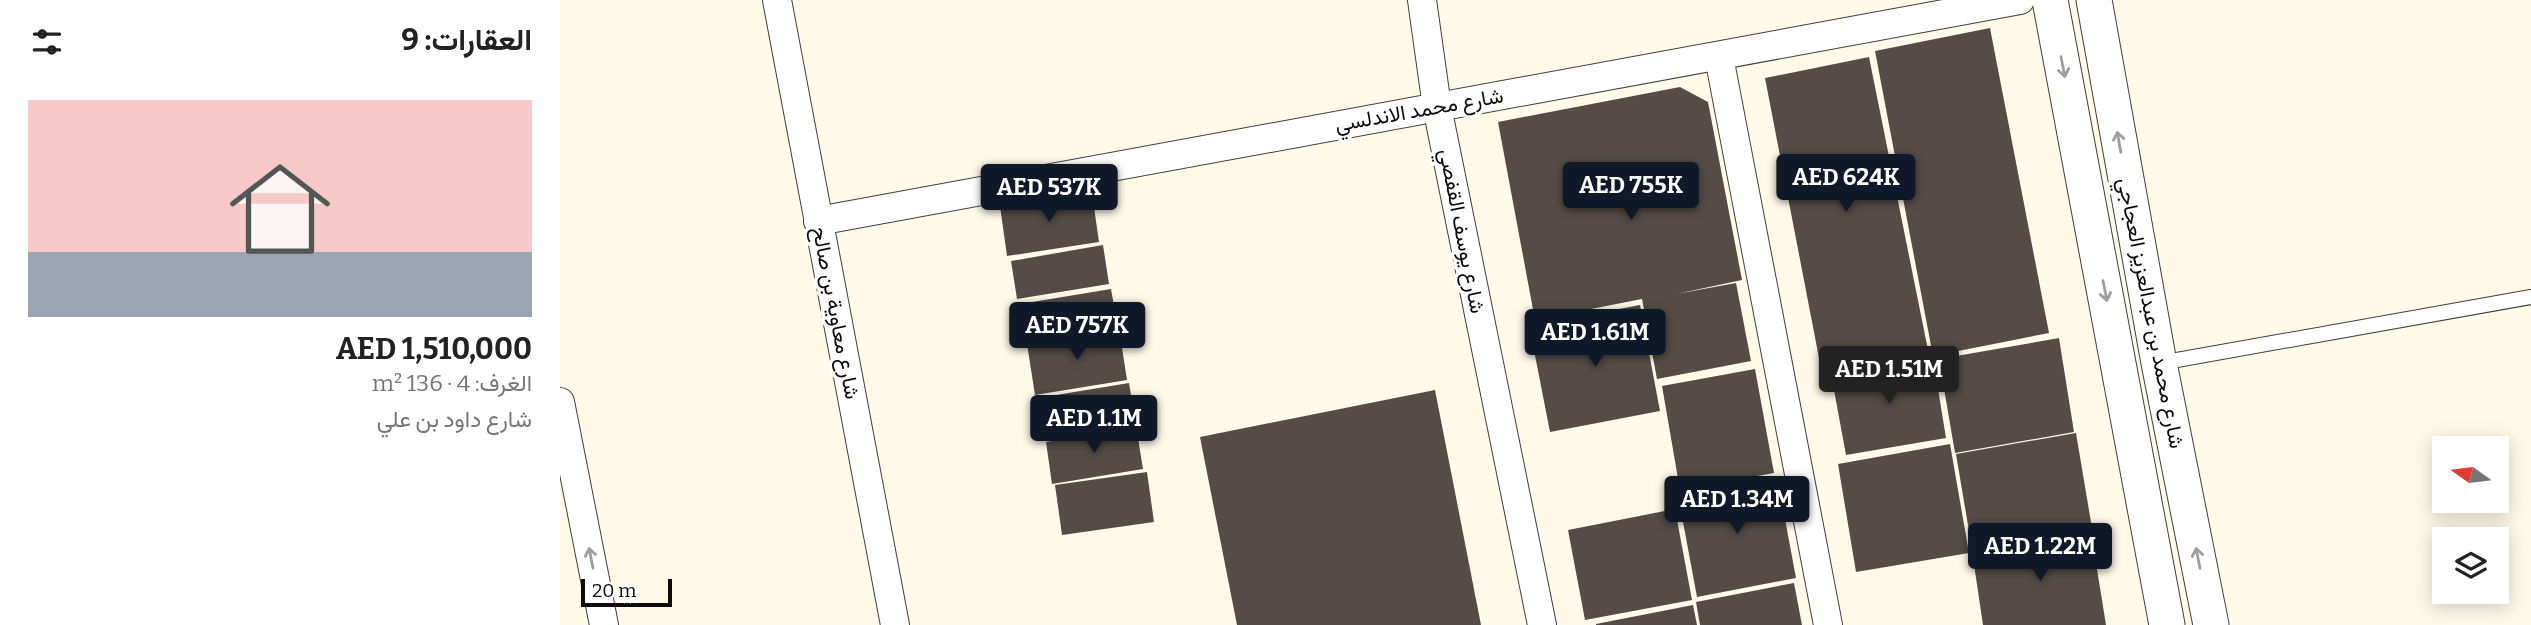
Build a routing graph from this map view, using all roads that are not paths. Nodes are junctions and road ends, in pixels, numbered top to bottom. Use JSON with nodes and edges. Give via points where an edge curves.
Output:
{"nodes":[{"id":1,"x":777,"y":0,"type":"edge"},
{"id":2,"x":1422,"y":0,"type":"edge"},
{"id":3,"x":2020,"y":0,"type":"edge"},
{"id":4,"x":2050,"y":0,"type":"edge"},
{"id":5,"x":2094,"y":0,"type":"edge"},
{"id":6,"x":1718,"y":57,"type":"junction"},
{"id":7,"x":1437,"y":107,"type":"junction"},
{"id":8,"x":818,"y":221,"type":"junction"},
{"id":9,"x":2531,"y":297,"type":"edge"},
{"id":10,"x":2159,"y":363,"type":"junction"},
{"id":11,"x":560,"y":402,"type":"edge"},
{"id":12,"x":604,"y":625,"type":"edge"},
{"id":13,"x":895,"y":625,"type":"edge"},
{"id":14,"x":1542,"y":625,"type":"edge"},
{"id":15,"x":1828,"y":625,"type":"edge"},
{"id":16,"x":2167,"y":625,"type":"edge"},
{"id":17,"x":2211,"y":625,"type":"edge"}],
"edges":[{"from":1,"to":8,"type":"street","name":"شارع معاوية بن صالح"},
{"from":2,"to":7,"type":"street","name":"شارع يوسف القفصي"},
{"from":3,"to":6,"type":"street","name":"شارع محمد الاندلسي"},
{"from":4,"to":16,"type":"street","name":"شارع محمد بن عبدالعزيز العجاجي","one_way":true},
{"from":10,"to":5,"type":"street","name":"شارع محمد بن عبدالعزيز العجاجي","one_way":true},
{"from":6,"to":7,"type":"street","name":"شارع محمد الاندلسي"},
{"from":6,"to":15,"type":"street"},
{"from":7,"to":8,"type":"street","name":"شارع محمد الاندلسي"},
{"from":7,"to":14,"type":"street","name":"شارع يوسف القفصي"},
{"from":8,"to":13,"type":"street","name":"شارع معاوية بن صالح"},
{"from":9,"to":10,"type":"lane"},
{"from":17,"to":10,"type":"street","name":"شارع محمد بن عبدالعزيز العجاجي","one_way":true},
{"from":12,"to":11,"type":"street","one_way":true}]}
